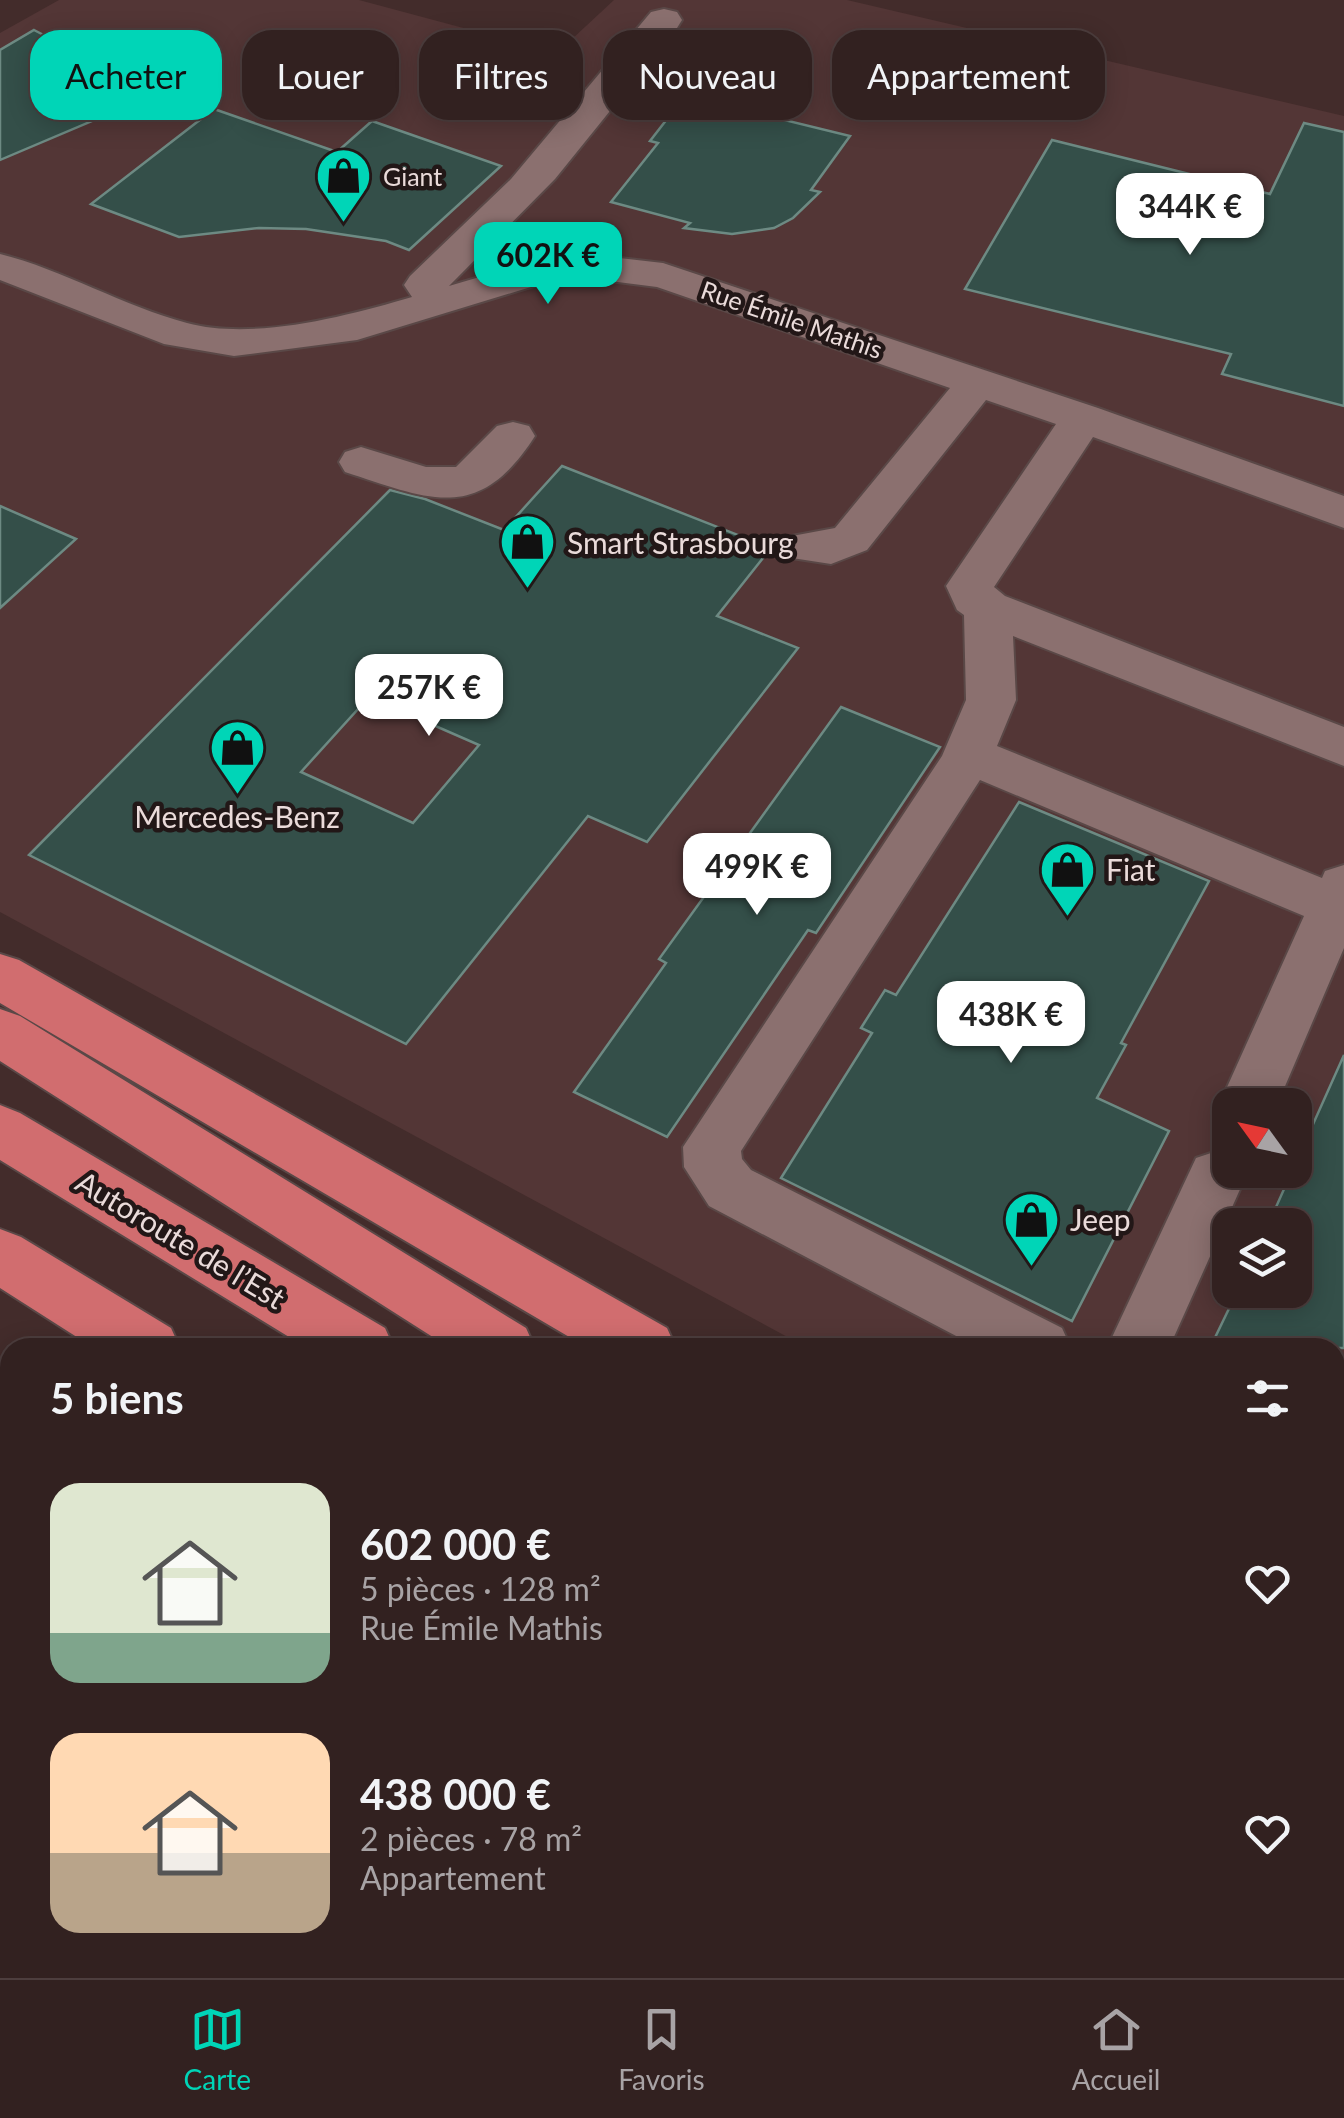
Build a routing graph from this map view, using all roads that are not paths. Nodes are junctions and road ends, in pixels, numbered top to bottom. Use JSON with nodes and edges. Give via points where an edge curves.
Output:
{"nodes":[{"id":1,"x":664,"y":20,"type":"dead end"},
{"id":2,"x":0,"y":266,"type":"edge"},
{"id":3,"x":438,"y":304,"type":"junction"},
{"id":4,"x":978,"y":382,"type":"junction"},
{"id":5,"x":1100,"y":424,"type":"junction"},
{"id":6,"x":512,"y":436,"type":"dead end"},
{"id":7,"x":361,"y":462,"type":"dead end"},
{"id":8,"x":1344,"y":513,"type":"edge"},
{"id":9,"x":808,"y":548,"type":"dead end"},
{"id":10,"x":988,"y":608,"type":"junction"},
{"id":11,"x":1344,"y":747,"type":"edge"},
{"id":12,"x":967,"y":754,"type":"junction"},
{"id":13,"x":1340,"y":896,"type":"edge"},
{"id":14,"x":0,"y":976,"type":"edge"},
{"id":15,"x":0,"y":1032,"type":"edge"},
{"id":16,"x":1255,"y":1088,"type":"edge"},
{"id":17,"x":0,"y":1130,"type":"edge"},
{"id":18,"x":1212,"y":1185,"type":"edge"},
{"id":19,"x":0,"y":1256,"type":"edge"},
{"id":20,"x":133,"y":1338,"type":"edge"},
{"id":21,"x":346,"y":1338,"type":"edge"},
{"id":22,"x":488,"y":1338,"type":"edge"},
{"id":23,"x":628,"y":1338,"type":"edge"},
{"id":24,"x":1021,"y":1338,"type":"edge"},
{"id":25,"x":1143,"y":1338,"type":"edge"}],
"edges":[{"from":1,"to":3,"type":"street","via":[[556,154],[425,285]]},
{"from":2,"to":3,"type":"street","name":"Rue Émile Mathis","via":[[204,341],[311,335]]},
{"from":3,"to":4,"type":"street","name":"Rue Émile Mathis","via":[[540,272],[602,268],[662,275]]},
{"from":4,"to":5,"type":"street","name":"Rue Émile Mathis"},
{"from":4,"to":9,"type":"street","via":[[851,540]]},
{"from":5,"to":8,"type":"street","name":"Rue Émile Mathis"},
{"from":5,"to":10,"type":"street","via":[[970,586]]},
{"from":6,"to":7,"type":"street","via":[[467,482],[424,482]]},
{"from":10,"to":11,"type":"street"},
{"from":10,"to":12,"type":"street","via":[[991,700]]},
{"from":12,"to":13,"type":"street"},
{"from":12,"to":24,"type":"street","via":[[712,1147],[713,1167],[730,1188]]},
{"from":13,"to":16,"type":"street"},
{"from":14,"to":23,"type":"highway"},
{"from":15,"to":22,"type":"highway"},
{"from":17,"to":21,"type":"highway","name":"Autoroute de l’Est"},
{"from":18,"to":25,"type":"street"},
{"from":19,"to":20,"type":"highway"}]}
